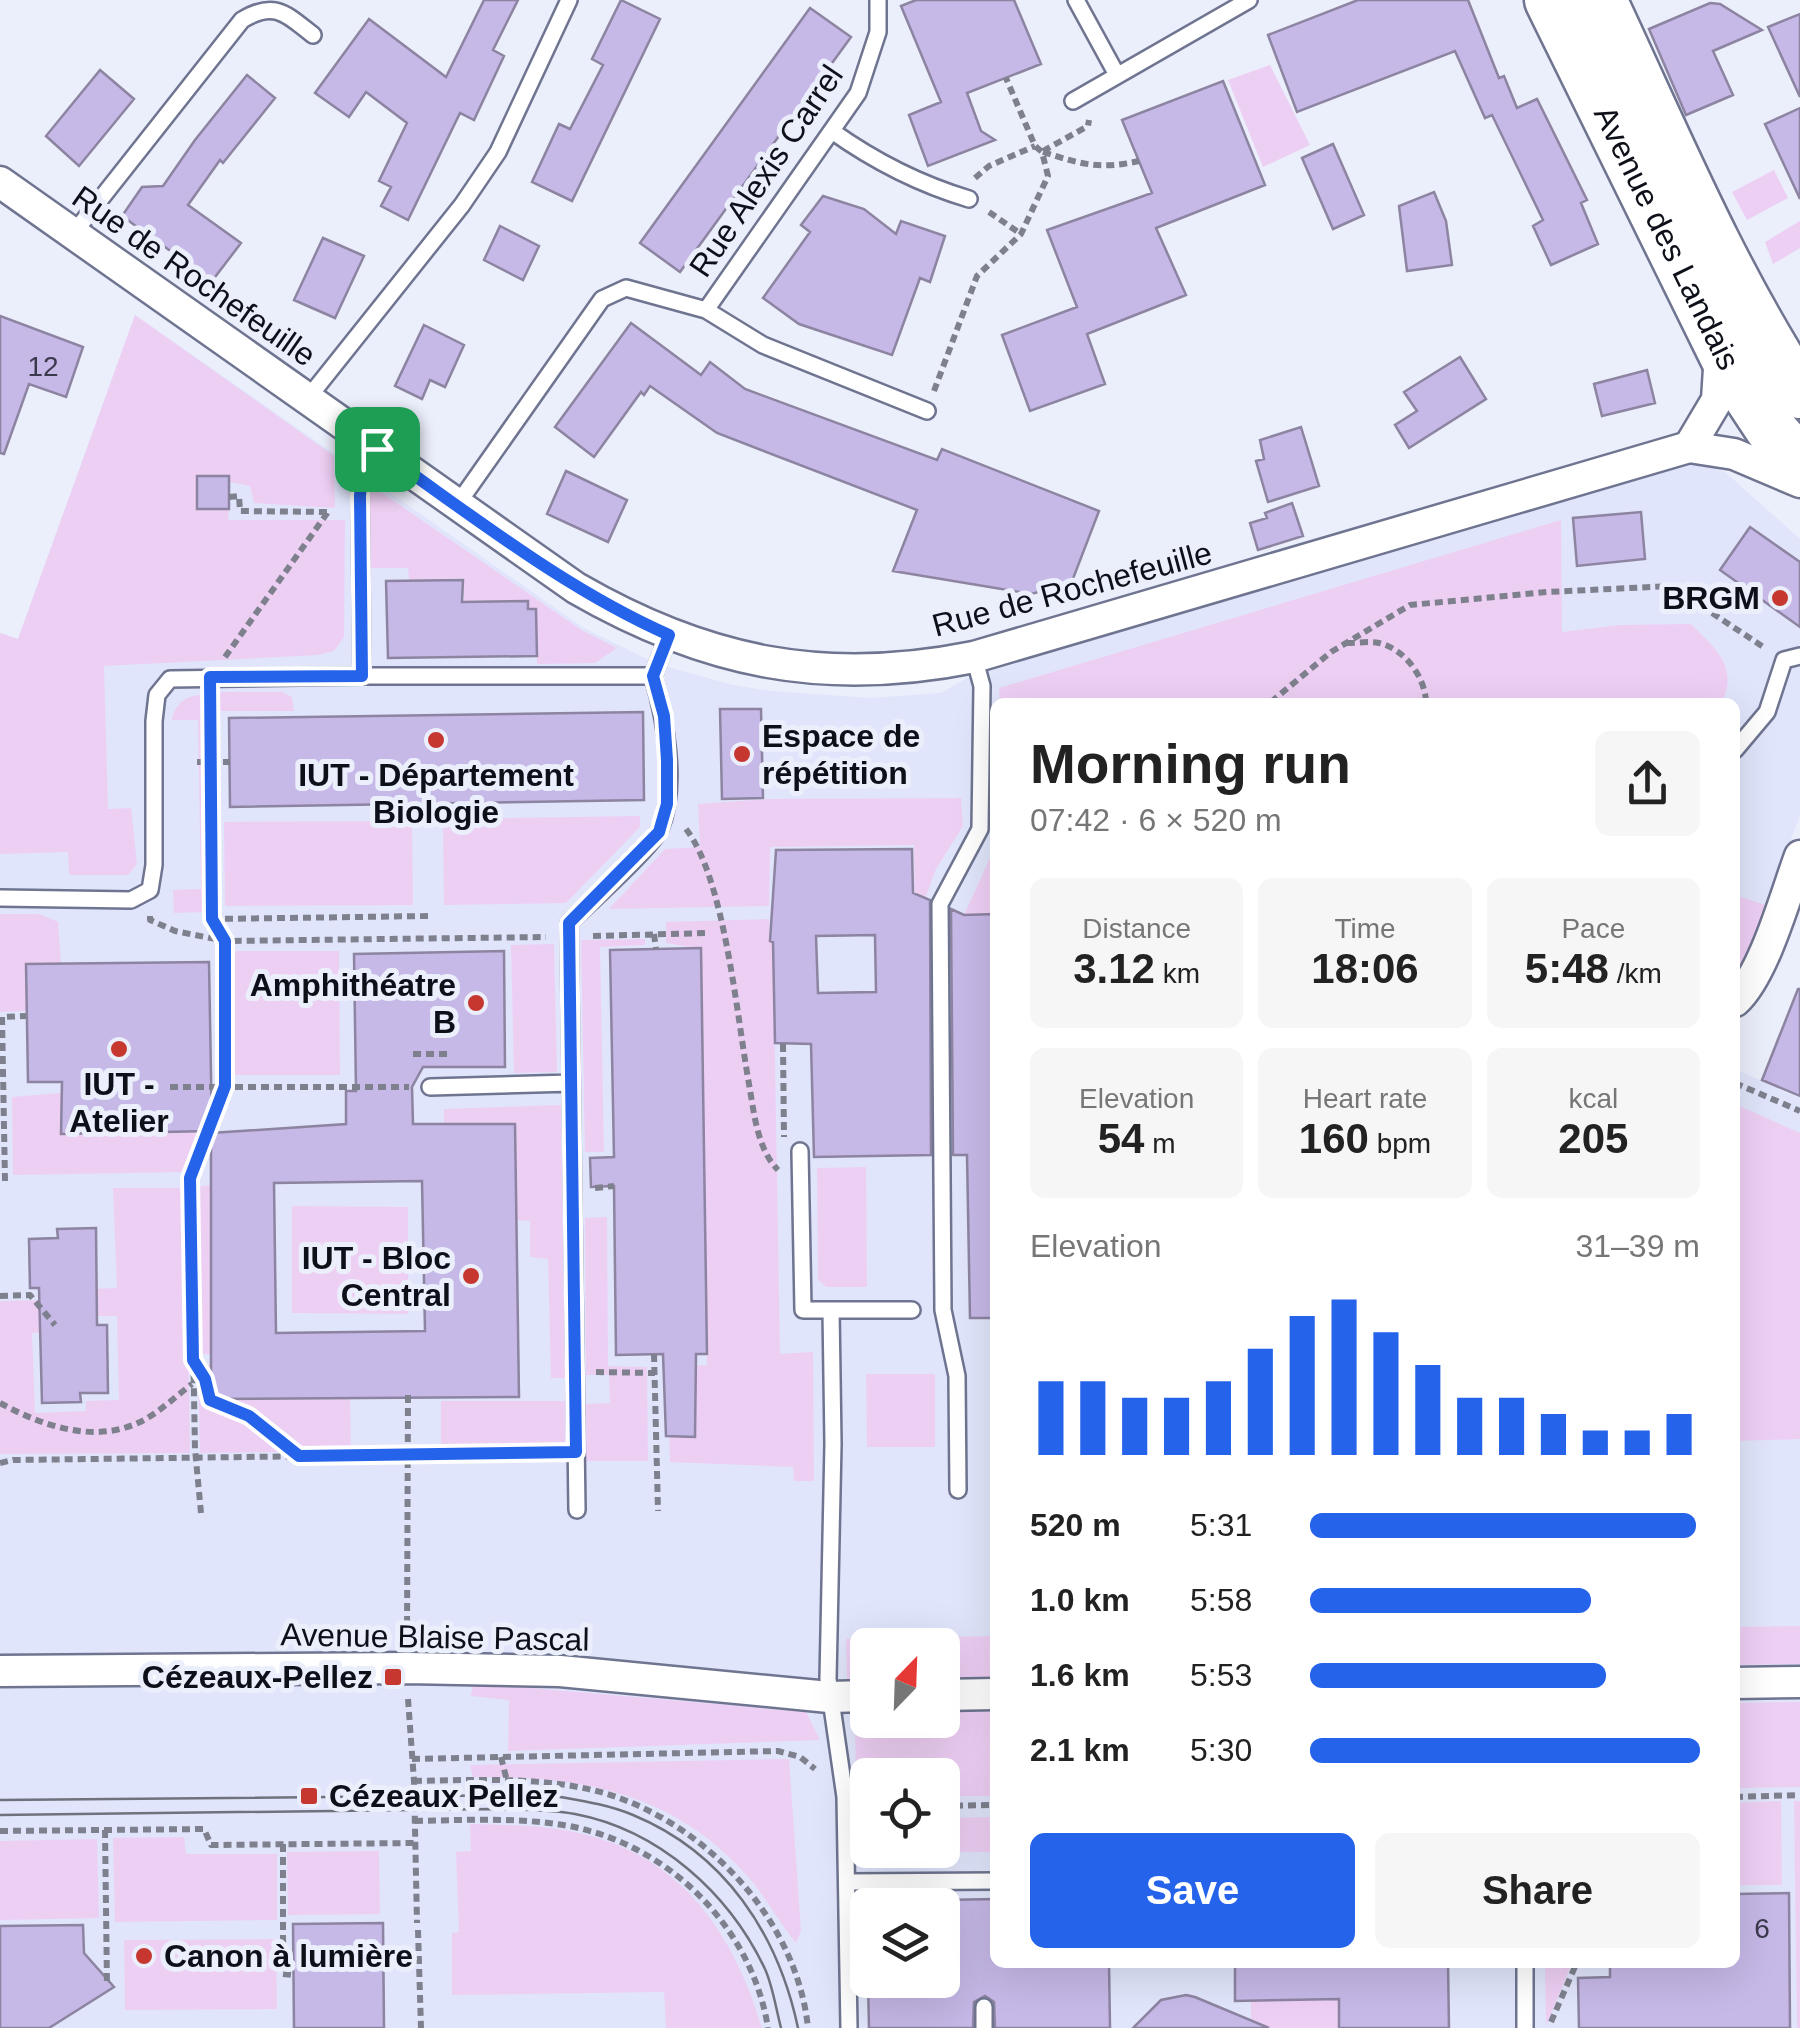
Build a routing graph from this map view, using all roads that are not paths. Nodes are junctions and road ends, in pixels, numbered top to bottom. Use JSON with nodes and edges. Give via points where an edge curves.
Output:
{"nodes":[{"id":1,"x":569,"y":0,"type":"edge"},
{"id":2,"x":878,"y":0,"type":"edge"},
{"id":3,"x":1076,"y":0,"type":"edge"},
{"id":4,"x":1249,"y":0,"type":"edge"},
{"id":5,"x":1550,"y":0,"type":"edge"},
{"id":6,"x":1601,"y":0,"type":"edge"},
{"id":7,"x":313,"y":36,"type":"dead end"},
{"id":8,"x":1117,"y":75,"type":"junction"},
{"id":9,"x":1073,"y":101,"type":"dead end"},
{"id":10,"x":832,"y":131,"type":"junction"},
{"id":11,"x":0,"y":182,"type":"edge"},
{"id":12,"x":962,"y":196,"type":"road end"},
{"id":13,"x":73,"y":234,"type":"junction"},
{"id":14,"x":706,"y":310,"type":"junction"},
{"id":15,"x":1720,"y":348,"type":"junction"},
{"id":16,"x":1800,"y":394,"type":"edge"},
{"id":17,"x":308,"y":398,"type":"junction"},
{"id":18,"x":927,"y":411,"type":"road end"},
{"id":19,"x":1689,"y":447,"type":"junction"},
{"id":20,"x":377,"y":449,"type":"junction"},
{"id":21,"x":1800,"y":463,"type":"edge"},
{"id":22,"x":1800,"y":482,"type":"edge"},
{"id":23,"x":457,"y":504,"type":"junction"},
{"id":24,"x":669,"y":635,"type":"junction"},
{"id":25,"x":974,"y":658,"type":"junction"},
{"id":26,"x":1792,"y":658,"type":"edge"},
{"id":27,"x":362,"y":676,"type":"junction"},
{"id":28,"x":653,"y":676,"type":"junction"},
{"id":29,"x":1740,"y":744,"type":"edge"},
{"id":30,"x":1800,"y":856,"type":"edge"},
{"id":31,"x":0,"y":898,"type":"edge"},
{"id":32,"x":1740,"y":997,"type":"edge"},
{"id":33,"x":571,"y":1084,"type":"junction"},
{"id":34,"x":430,"y":1087,"type":"road end"},
{"id":35,"x":800,"y":1151,"type":"road end"},
{"id":36,"x":831,"y":1310,"type":"junction"},
{"id":37,"x":912,"y":1310,"type":"dead end"},
{"id":38,"x":958,"y":1490,"type":"dead end"},
{"id":39,"x":576,"y":1510,"type":"dead end"},
{"id":40,"x":0,"y":1672,"type":"edge"},
{"id":41,"x":1800,"y":1682,"type":"edge"},
{"id":42,"x":1740,"y":1684,"type":"edge"},
{"id":43,"x":990,"y":1694,"type":"edge"},
{"id":44,"x":960,"y":1695,"type":"edge"},
{"id":45,"x":850,"y":1696,"type":"edge"},
{"id":46,"x":829,"y":1697,"type":"junction"},
{"id":47,"x":990,"y":1881,"type":"edge"},
{"id":48,"x":848,"y":1882,"type":"junction"},
{"id":49,"x":1525,"y":1968,"type":"edge"},
{"id":50,"x":984,"y":2007,"type":"dead end"},
{"id":51,"x":849,"y":2028,"type":"edge"},
{"id":52,"x":984,"y":2028,"type":"edge"},
{"id":53,"x":1526,"y":2028,"type":"edge"}],
"edges":[{"from":1,"to":17,"type":"lane","via":[[498,152]]},
{"from":2,"to":10,"type":"lane","name":"Rue Alexis Carrel","via":[[878,32],[858,93]]},
{"from":3,"to":8,"type":"lane"},
{"from":4,"to":8,"type":"lane"},
{"from":5,"to":15,"type":"main road","name":"Avenue des Landais"},
{"from":6,"to":16,"type":"main road","name":"Avenue des Landais","via":[[1738,286]]},
{"from":7,"to":13,"type":"lane","via":[[270,6],[242,20]]},
{"from":8,"to":9,"type":"lane"},
{"from":10,"to":12,"type":"lane","via":[[867,156]]},
{"from":10,"to":14,"type":"lane","name":"Rue Alexis Carrel"},
{"from":11,"to":13,"type":"street","name":"Rue de Rochefeuille"},
{"from":13,"to":17,"type":"street","name":"Rue de Rochefeuille"},
{"from":14,"to":18,"type":"lane","via":[[762,345]]},
{"from":14,"to":23,"type":"lane","name":"Rue Alexis Carrel","via":[[626,288],[602,299]]},
{"from":15,"to":19,"type":"street","via":[[1717,400]]},
{"from":15,"to":21,"type":"main road","name":"Avenue des Landais"},
{"from":17,"to":20,"type":"street","name":"Rue de Rochefeuille"},
{"from":19,"to":22,"type":"street","name":"Rue de Rochefeuille","via":[[1734,454]]},
{"from":19,"to":25,"type":"street","name":"Rue de Rochefeuille"},
{"from":20,"to":23,"type":"street","name":"Rue de Rochefeuille"},
{"from":20,"to":27,"type":"lane","via":[[362,474],[360,496]]},
{"from":23,"to":24,"type":"street","name":"Rue de Rochefeuille","via":[[576,588]]},
{"from":24,"to":25,"type":"street","name":"Rue de Rochefeuille","via":[[761,662],[810,668],[894,669]]},
{"from":24,"to":28,"type":"lane"},
{"from":25,"to":38,"type":"lane","via":[[982,686],[980,829],[940,904],[943,1310],[957,1376]]},
{"from":26,"to":29,"type":"lane","via":[[1767,712]]},
{"from":27,"to":28,"type":"lane"},
{"from":27,"to":31,"type":"lane","via":[[170,678],[157,695],[150,890],[131,900]]},
{"from":28,"to":33,"type":"lane","via":[[664,716],[667,804],[659,832],[569,923]]},
{"from":30,"to":32,"type":"street","via":[[1758,968]]},
{"from":33,"to":34,"type":"lane"},
{"from":33,"to":39,"type":"lane"},
{"from":35,"to":36,"type":"lane","via":[[802,1310]]},
{"from":36,"to":37,"type":"lane"},
{"from":36,"to":46,"type":"lane"},
{"from":40,"to":46,"type":"street","name":"Avenue Blaise Pascal","via":[[560,1671]]},
{"from":41,"to":42,"type":"street"},
{"from":43,"to":44,"type":"street"},
{"from":45,"to":46,"type":"street","name":"Avenue Blaise Pascal"},
{"from":46,"to":48,"type":"lane"},
{"from":47,"to":48,"type":"lane"},
{"from":48,"to":51,"type":"lane"},
{"from":49,"to":53,"type":"lane"},
{"from":50,"to":52,"type":"lane"}]}
